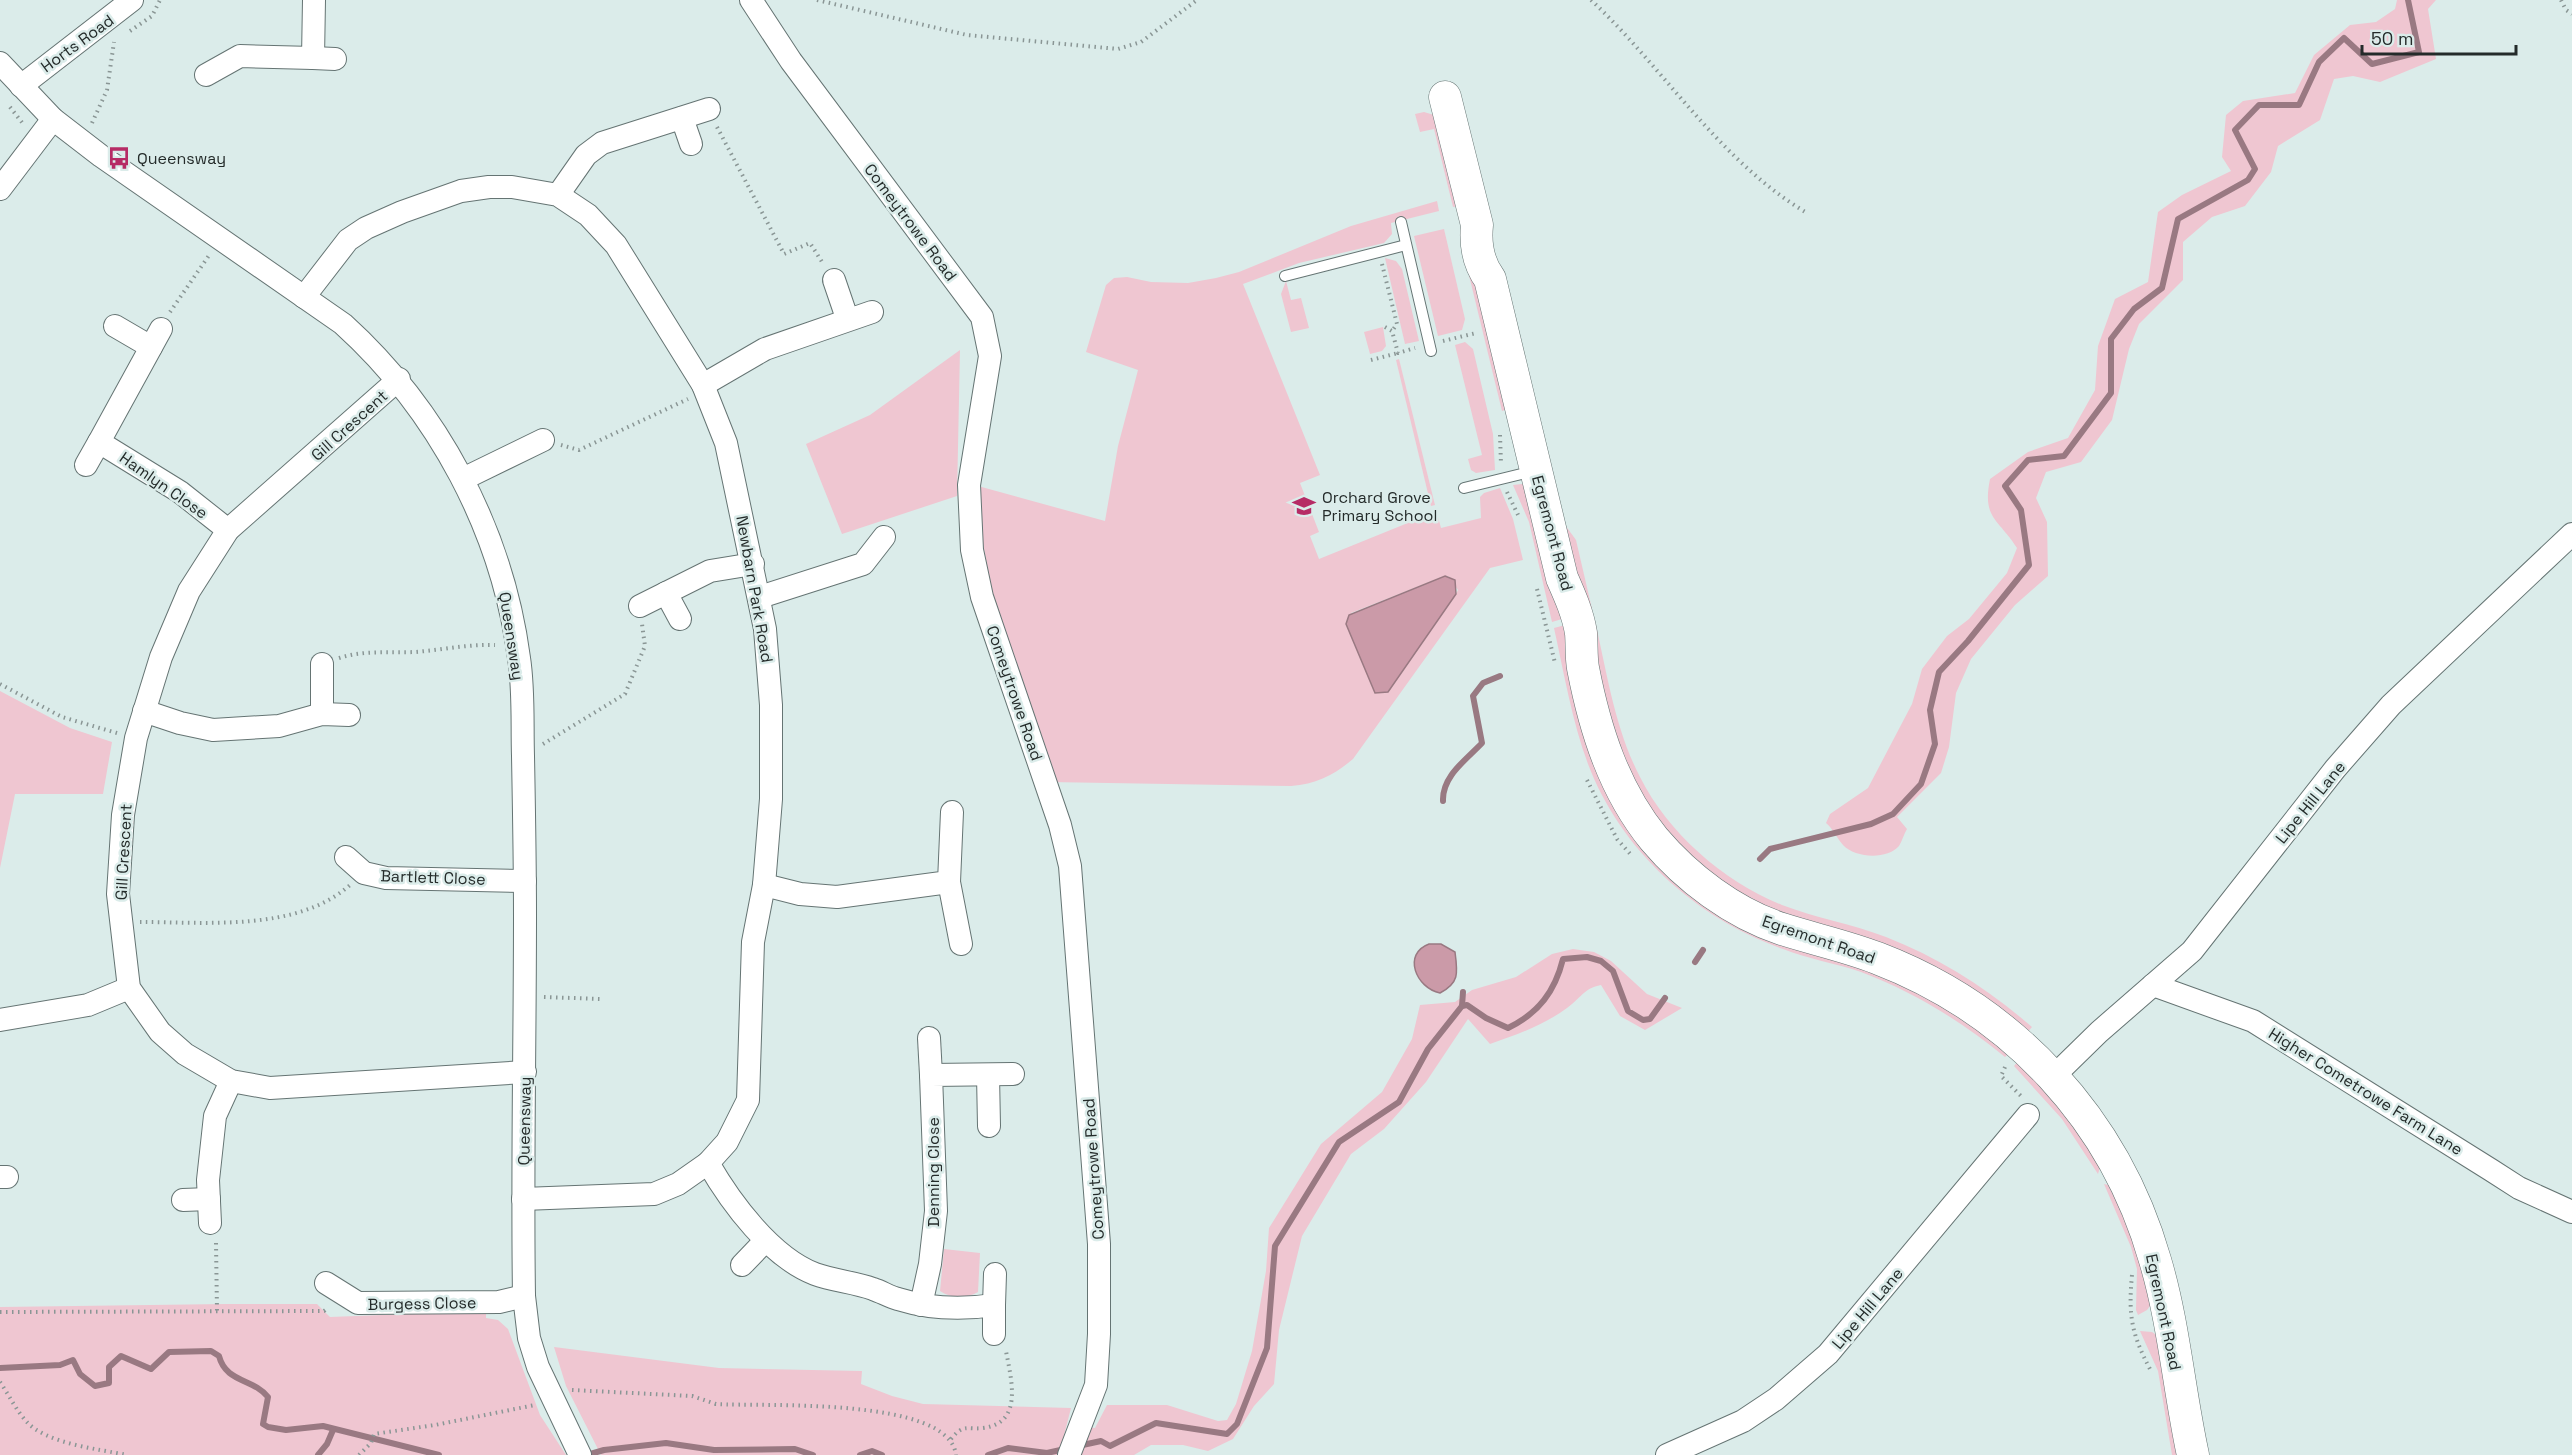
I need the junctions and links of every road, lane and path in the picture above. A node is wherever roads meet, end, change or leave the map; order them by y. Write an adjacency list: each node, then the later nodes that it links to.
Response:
1 (132, 0): 14 (street, Horts Road)
2 (160, 0): 10 (path)
3 (314, 0): 13 (street)
4 (751, 0): 123 (street, Comeytrowe Road)
5 (817, 0): 6 (path)
6 (1197, 0)
7 (1591, 0): 24 (path)
8 (2560, 0): 9 (path)
9 (2572, 14)
10 (128, 32)
11 (120, 38): 20 (path)
12 (0, 63): 14 (street, Queensway)
13 (206, 75)
14 (13, 94): 17 (street, Queensway); 19 (path)
15 (1445, 97): 48 (street, Egremont Road)
16 (710, 109): 18 (street); 30 (path)
17 (53, 118): 19 (street); 20 (street, Queensway)
18 (682, 118): 21 (street); 23 (street)
19 (37, 141): 22 (street)
20 (83, 142): 26 (street, Queensway)
21 (691, 144)
22 (0, 189)
23 (558, 195): 31 (street, Newbarn Park Road); 43 (street, Newbarn Park Road)
24 (1807, 213)
25 (1401, 222): 27 (lane)
26 (221, 239): 31 (street, Queensway); 37 (path)
27 (1406, 245): 28 (lane); 39 (lane)
28 (1379, 252): 29 (lane); 36 (path)
29 (1285, 276)
30 (834, 280): 33 (street)
31 (304, 297): 42 (street, Queensway)
32 (872, 312): 33 (street)
33 (848, 318): 43 (street)
34 (1473, 322): 38 (path)
35 (115, 326): 37 (street)
36 (1392, 331)
37 (156, 338): 46 (street)
38 (1478, 343)
39 (1431, 351)
40 (1398, 353): 41 (path)
41 (1371, 360)
42 (399, 380): 50 (street, Queensway); 53 (street, Gill Crescent)
43 (704, 388): 45 (path); 56 (street, Newbarn Park Road)
44 (1499, 432): 49 (path)
45 (543, 440): 50 (street)
46 (99, 442): 47 (street); 53 (street, Hamlyn Close)
47 (86, 465)
48 (1536, 471): 49 (lane); 94 (street, Egremont Road)
49 (1504, 478): 51 (lane); 52 (path)
50 (463, 479): 62 (street, Queensway)
51 (1464, 488)
52 (1521, 521)
53 (228, 530): 66 (street, Gill Crescent)
54 (2572, 534): 81 (street, Lipe Hill Lane)
55 (884, 537): 59 (street)
56 (753, 564): 58 (street); 59 (street, Newbarn Park Road)
57 (1536, 585): 64 (path)
58 (666, 593): 60 (street); 61 (street)
59 (760, 597): 78 (street, Newbarn Park Road)
60 (640, 606): 70 (path)
61 (680, 618)
62 (517, 645): 63 (path); 70 (street, Queensway)
63 (322, 664): 67 (street)
64 (1556, 669)
65 (0, 684): 69 (path)
66 (144, 711): 67 (street); 69 (street, Gill Crescent)
67 (322, 714): 68 (street)
68 (349, 715)
69 (136, 738): 79 (street, Gill Crescent)
70 (523, 747): 76 (street, Queensway)
71 (1586, 779): 74 (path)
72 (952, 812): 77 (street)
73 (346, 857): 75 (street, Bartlett Close)
74 (1639, 863)
75 (364, 873): 76 (street, Bartlett Close); 79 (path)
76 (525, 881): 83 (street, Queensway)
77 (949, 882): 78 (street); 80 (street)
78 (764, 885): 98 (street, Newbarn Park Road)
79 (121, 922): 82 (street, Gill Crescent)
80 (961, 944)
81 (2153, 986): 94 (street, Lipe Hill Lane); 102 (street, Higher Cometrowe Farm Lane)
82 (129, 988): 85 (street); 95 (street, Gill Crescent)
83 (525, 996): 84 (path); 89 (street, Queensway)
84 (601, 999)
85 (0, 1020)
86 (929, 1038): 93 (street, Denning Close)
87 (2000, 1062): 88 (path)
88 (2006, 1066): 92 (path); 96 (path)
89 (525, 1072): 95 (street, Gill Crescent); 100 (street, Queensway)
90 (988, 1074): 91 (street); 93 (street); 97 (street)
91 (1012, 1074)
92 (2013, 1074)
93 (931, 1075): 110 (street, Denning Close)
94 (2054, 1076): 125 (street, Egremont Road)
95 (231, 1081): 99 (street)
96 (2028, 1115): 124 (street, Lipe Hill Lane)
97 (989, 1126)
98 (708, 1163): 100 (street, Newbarn Park Road); 104 (street)
99 (209, 1199): 101 (street); 103 (street)
100 (523, 1199): 109 (street, Queensway)
101 (183, 1200)
102 (2572, 1212)
103 (210, 1223): 112 (path)
104 (765, 1241): 105 (street); 110 (street)
105 (742, 1265)
106 (2132, 1272): 115 (path)
107 (995, 1274): 111 (street)
108 (336, 1289): 109 (street, Burgess Close); 112 (path)
109 (524, 1296): 117 (street, Queensway)
110 (921, 1305): 111 (street)
111 (994, 1305): 114 (street)
112 (217, 1311): 113 (path)
113 (0, 1312)
114 (994, 1334): 118 (path)
115 (2152, 1381)
116 (0, 1382): 119 (path)
117 (551, 1397): 118 (path); 120 (path); 121 (street, Queensway)
118 (951, 1439): 122 (path)
119 (127, 1455)
120 (359, 1455)
121 (580, 1455)
122 (956, 1455)
123 (1069, 1455)
124 (1667, 1455)
125 (2193, 1455)

